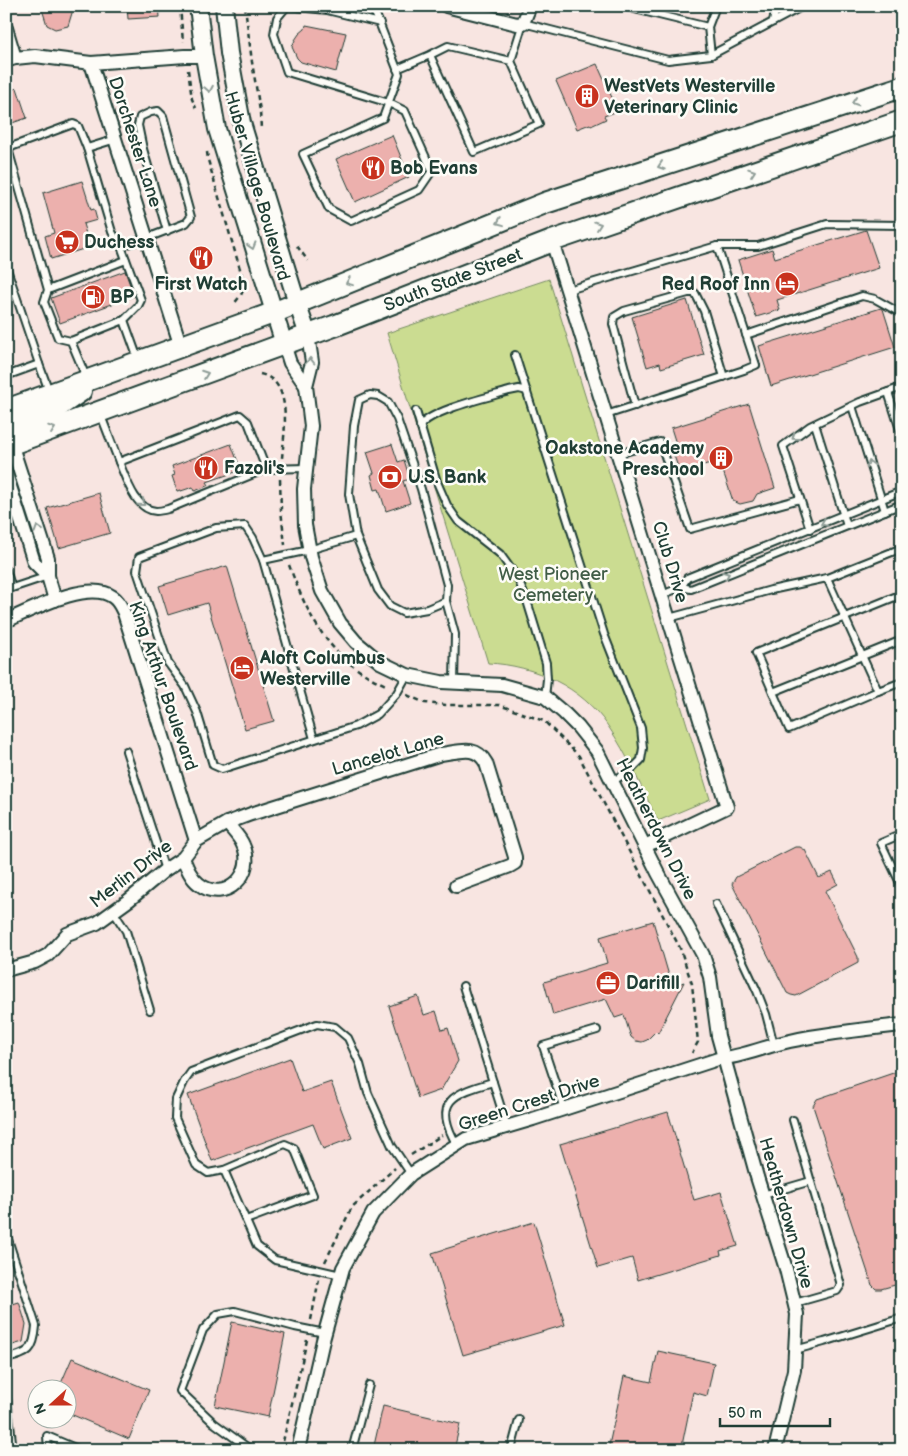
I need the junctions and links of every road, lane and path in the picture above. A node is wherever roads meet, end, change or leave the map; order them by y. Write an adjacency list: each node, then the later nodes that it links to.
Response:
1 (198, 6): 18 (street, Huber Village Boulevard)
2 (224, 6): 41 (street, Huber Village Boulevard)
3 (245, 6): 26 (path)
4 (371, 6): 13 (lane)
5 (446, 6): 12 (street)
6 (530, 6): 12 (street)
7 (622, 6): 14 (lane)
8 (716, 6): 14 (lane)
9 (776, 6): 11 (lane)
10 (803, 6): 11 (lane)
11 (773, 22): 17 (lane)
12 (523, 23): 17 (lane); 20 (lane)
13 (380, 24): 22 (lane); 24 (lane)
14 (708, 27): 17 (lane)
15 (6, 28): 19 (street)
16 (430, 55): 20 (lane); 20 (lane); 22 (lane)
17 (711, 55)
18 (204, 56): 21 (street); 42 (street, Huber Village Boulevard, one-way to 42)
19 (11, 59): 21 (street)
20 (511, 60)
21 (92, 63): 27 (street, Dorchester Lane)
22 (397, 69): 24 (lane)
23 (902, 87): 41 (main road, South State Street, one-way to 41)
24 (389, 103): 24 (lane)
25 (902, 121): 32 (main road, South State Street, one-way to 25)
26 (263, 136)
27 (116, 139): 28 (lane); 31 (street, Dorchester Lane)
28 (86, 148): 33 (lane); 39 (lane)
29 (902, 225): 35 (lane)
30 (167, 231): 30 (lane); 31 (lane)
31 (147, 238): 33 (lane); 49 (street, Dorchester Lane)
32 (552, 241): 40 (street, Club Drive); 45 (main road, South State Street)
33 (121, 246): 36 (lane)
34 (296, 246): 37 (path)
35 (717, 246): 40 (lane); 46 (lane)
36 (126, 260): 39 (lane); 44 (lane)
37 (308, 261)
38 (6, 266): 52 (lane)
39 (48, 290): 47 (lane)
40 (568, 290): 67 (street, Club Drive)
41 (297, 303): 42 (main road, South State Street); 45 (street, Huber Village Boulevard)
42 (273, 313): 48 (street, Huber Village Boulevard); 49 (main road, South State Street)
43 (902, 314): 46 (lane)
44 (124, 320): 47 (lane); 51 (lane)
45 (308, 335): 48 (main road, South State Street); 57 (street, Heatherdown Drive, one-way to 45)
46 (746, 336): 55 (lane)
47 (71, 341): 56 (lane)
48 (284, 344): 57 (street, Heatherdown Drive); 65 (main road, South State Street, one-way to 48)
49 (181, 347): 51 (main road, South State Street)
50 (516, 355): 59 (lane)
51 (139, 362): 56 (main road, South State Street)
52 (39, 364): 54 (lane); 61 (lane)
53 (260, 374): 74 (path)
54 (6, 376)
55 (724, 377): 62 (lane); 62 (lane)
56 (95, 378): 61 (main road, South State Street); 70 (main road)
57 (306, 386): 75 (street, Heatherdown Drive)
58 (902, 387): 60 (lane)
59 (527, 390): 69 (lane); 114 (lane)
60 (888, 392): 63 (lane); 71 (lane)
61 (50, 395): 64 (main road, South State Street)
62 (635, 406): 67 (lane)
63 (852, 406): 68 (lane); 80 (lane, one-way to 63)
64 (6, 410)
65 (99, 412): 70 (main road, South State Street, one-way to 65); 73 (lane)
66 (416, 412): 69 (lane)
67 (606, 415): 72 (street, Club Drive)
68 (815, 424): 79 (lane, one-way to 79); 83 (lane)
69 (420, 426): 111 (lane)
70 (7, 435): 92 (street, one-way to 70)
71 (902, 436)
72 (618, 454): 79 (lane); 97 (street, Club Drive)
73 (119, 462): 76 (lane, one-way to 76); 76 (lane)
74 (281, 468): 75 (lane); 76 (lane); 89 (path)
75 (306, 468): 88 (street, Heatherdown Drive)
76 (266, 469)
77 (6, 474): 92 (street)
78 (902, 491): 80 (lane)
79 (800, 499): 85 (lane)
80 (881, 500): 82 (lane); 83 (lane)
81 (902, 504): 82 (lane)
82 (885, 511): 84 (lane)
83 (843, 515): 84 (lane); 85 (lane, one-way to 85)
84 (847, 526): 94 (lane, one-way to 84)
85 (810, 528): 94 (lane)
86 (356, 536): 88 (lane); 99 (lane); 99 (lane)
87 (902, 548): 93 (lane)
88 (309, 550): 89 (lane); 105 (street, Heatherdown Drive)
89 (287, 555): 90 (lane); 108 (path)
90 (263, 560): 112 (lane); 112 (lane)
91 (6, 570): 95 (lane)
92 (48, 576): 95 (lane); 98 (street)
93 (827, 578): 100 (lane); 101 (lane)
94 (681, 587): 97 (lane)
95 (9, 588)
96 (902, 594): 100 (lane)
97 (662, 595): 101 (street, Club Drive)
98 (55, 600): 102 (street, King Arthur Boulevard); 117 (street, King Arthur Boulevard)
99 (446, 601): 107 (lane)
100 (845, 617): 104 (lane); 110 (lane)
101 (669, 618): 118 (street, Club Drive)
102 (6, 621)
103 (902, 640): 104 (lane)
104 (862, 656): 109 (lane); 110 (lane)
105 (407, 675): 107 (street, Heatherdown Drive); 108 (lane)
106 (902, 682): 109 (lane)
107 (454, 683): 111 (street, Heatherdown Drive)
108 (398, 691): 112 (lane); 131 (path)
109 (878, 691): 110 (lane)
110 (773, 692)
111 (544, 697): 114 (street, Heatherdown Drive)
112 (314, 739)
113 (126, 751): 120 (lane)
114 (612, 782): 118 (street, Heatherdown Drive)
115 (227, 823): 117 (street, Lancelot Lane); 119 (street); 121 (street, Lancelot Lane)
116 (902, 834): 122 (lane)
117 (196, 840): 119 (street, Merlin Drive)
118 (645, 846): 132 (street, Heatherdown Drive)
119 (183, 858): 120 (street, Merlin Drive)
120 (164, 870): 124 (street, Merlin Drive)
121 (456, 886)
122 (902, 887)
123 (716, 904): 130 (lane)
124 (113, 911): 125 (street, Merlin Drive); 127 (lane)
125 (6, 970)
126 (463, 986): 133 (lane)
127 (150, 1010)
128 (902, 1025): 130 (street, Green Crest Drive)
129 (597, 1030): 134 (lane)
130 (774, 1045): 132 (street, Green Crest Drive)
131 (692, 1053)
132 (724, 1059): 134 (street, Green Crest Drive); 143 (street, Heatherdown Drive)
133 (493, 1082): 136 (lane); 137 (lane)
134 (564, 1109): 136 (street, Green Crest Drive)
135 (793, 1120): 142 (lane)
136 (506, 1127): 138 (street, Green Crest Drive)
137 (449, 1130): 138 (lane); 139 (path)
138 (457, 1145): 141 (street, Green Crest Drive)
139 (402, 1161): 140 (lane); 141 (lane); 146 (path)
140 (224, 1170): 144 (lane); 144 (lane)
141 (411, 1174): 147 (street, Green Crest Drive)
142 (811, 1181): 143 (lane); 148 (lane)
143 (763, 1195): 148 (street, Heatherdown Drive)
144 (246, 1220): 146 (lane)
145 (6, 1233): 153 (lane)
146 (321, 1270): 147 (lane); 150 (path)
147 (341, 1276): 151 (street, Green Crest Drive)
148 (795, 1303): 152 (street, Heatherdown Drive)
149 (902, 1318): 152 (lane)
150 (309, 1330): 151 (lane); 160 (lane); 161 (path)
151 (325, 1333): 162 (street, Green Crest Drive)
152 (795, 1350): 165 (street, Heatherdown Drive)
153 (6, 1358)
154 (369, 1384): 163 (lane)
155 (6, 1390): 157 (lane)
156 (519, 1420): 164 (lane)
157 (13, 1450)
158 (48, 1450): 159 (lane)
159 (80, 1450)
160 (251, 1450)
161 (281, 1450)
162 (298, 1450)
163 (352, 1450)
164 (511, 1450)
165 (775, 1450)

